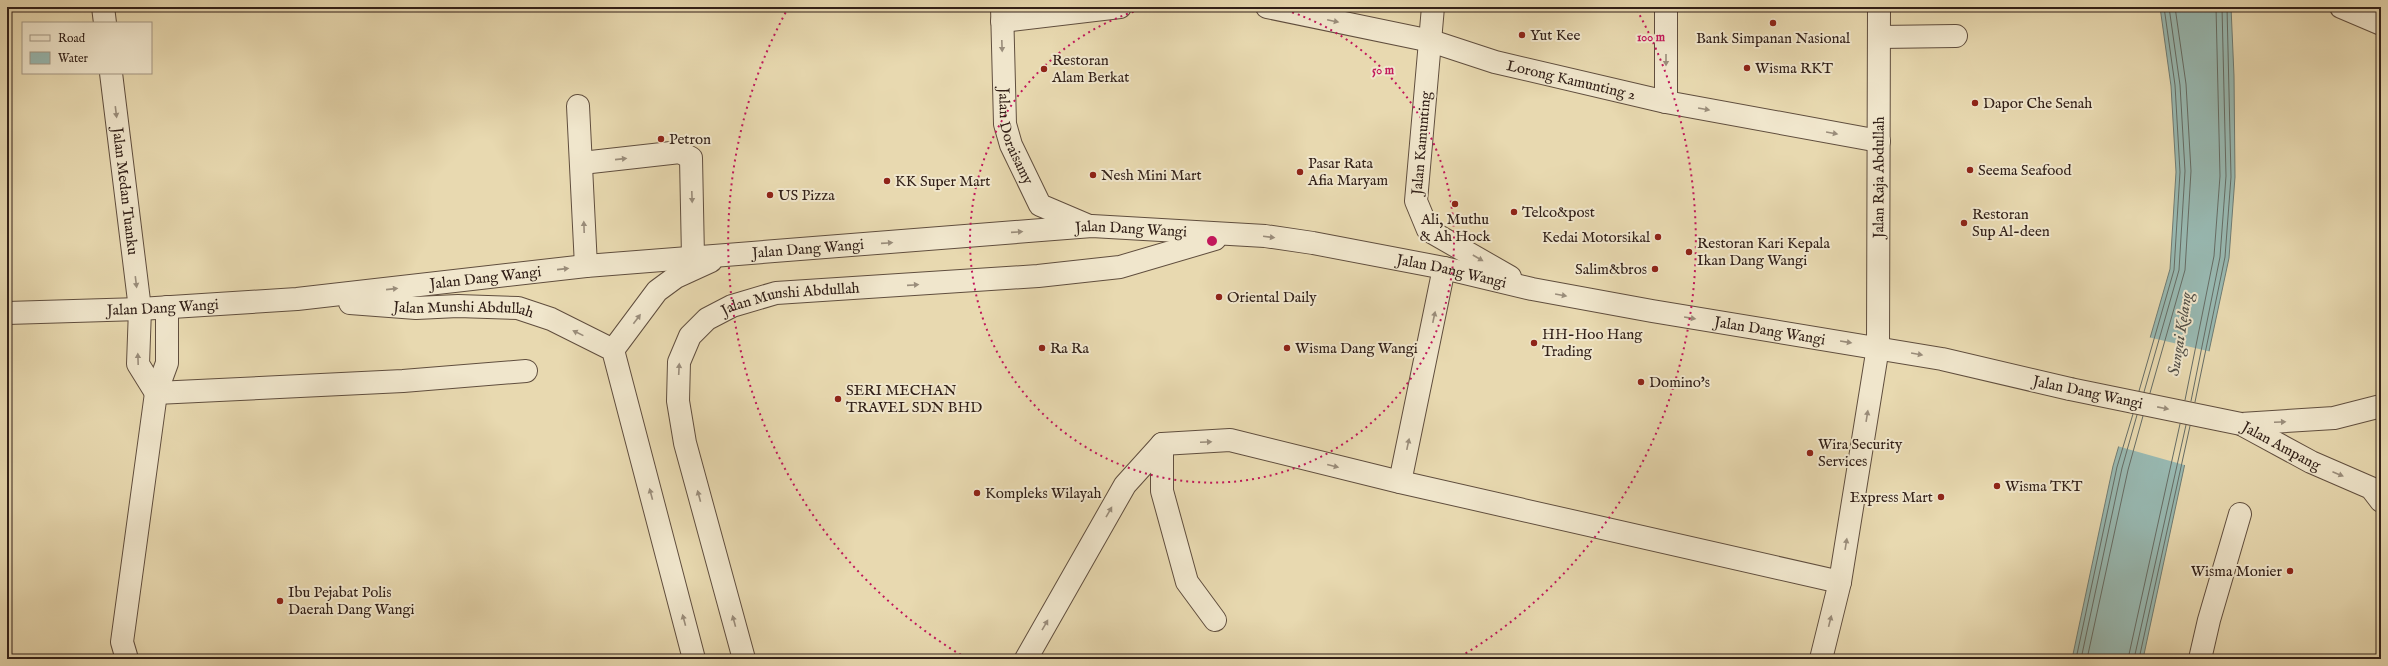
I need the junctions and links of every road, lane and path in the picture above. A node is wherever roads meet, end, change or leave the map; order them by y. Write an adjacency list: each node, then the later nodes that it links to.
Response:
1 (103, 7): 9 (street)
2 (1120, 7): 8 (street)
3 (1267, 7): 13 (street, Lorong Kamunting 2, one-way to 13)
4 (1433, 7): 13 (street, Jalan Kamunting)
5 (1666, 7): 15 (street, one-way to 15)
6 (1879, 7): 12 (street, Jalan Raja Abdullah)
7 (2341, 7): 10 (street)
8 (1002, 14): 19 (street, Jalan Doraisamy, one-way to 19)
9 (105, 22)
10 (2381, 24)
11 (1956, 36): 12 (street)
12 (1879, 37): 17 (street, Jalan Raja Abdullah)
13 (1431, 42): 15 (street, Lorong Kamunting 2); 25 (street, Jalan Kamunting, one-way to 25)
14 (111, 74): 28 (street, Jalan Medan Tuanku, one-way to 28)
15 (1666, 102): 17 (street, Lorong Kamunting 2, one-way to 17)
16 (578, 106): 18 (street)
17 (1878, 141): 30 (street, Jalan Raja Abdullah)
18 (582, 163): 22 (street, one-way to 22); 23 (street, one-way to 18)
19 (1092, 226): 20 (street, Jalan Dang Wangi); 21 (street, Jalan Dang Wangi, one-way to 19)
20 (1230, 235): 24 (street, Jalan Dang Wangi, one-way to 24); 44 (street, Jalan Munshi Abdullah, one-way to 20)
21 (724, 255): 22 (street, Jalan Dang Wangi); 31 (street, one-way to 21)
22 (693, 257): 23 (street, Jalan Dang Wangi)
23 (586, 266): 26 (street, Jalan Dang Wangi, one-way to 23)
24 (1444, 268): 25 (street, Jalan Dang Wangi); 37 (street, one-way to 24)
25 (1532, 289): 30 (street, Jalan Dang Wangi, one-way to 30)
26 (297, 299): 27 (street, Jalan Dang Wangi); 31 (street, Jalan Munshi Abdullah, one-way to 26)
27 (166, 307): 28 (street, Jalan Dang Wangi); 33 (street)
28 (140, 309): 29 (street, Jalan Dang Wangi); 33 (street, Jalan Medan Tuanku, one-way to 28)
29 (7, 314)
30 (1878, 347): 35 (street, Jalan Dang Wangi, one-way to 35, bridge); 40 (street, Jalan Raja Abdullah, one-way to 30)
31 (613, 350): 42 (street, one-way to 31)
32 (526, 371): 33 (street)
33 (156, 393): 43 (street)
34 (2381, 406): 35 (street, Jalan Ampang, one-way to 34)
35 (2241, 424): 38 (street, Jalan Ampang, one-way to 38)
36 (1162, 444): 37 (street, one-way to 37); 41 (street); 45 (street, one-way to 36)
37 (1400, 482): 40 (street)
38 (2381, 501)
39 (2240, 514): 47 (street)
40 (1840, 582): 46 (street, Jalan Raja Abdullah, one-way to 40)
41 (1215, 620)
42 (690, 658)
43 (127, 659)
44 (744, 659)
45 (1026, 659)
46 (1821, 659)
47 (2200, 659)

